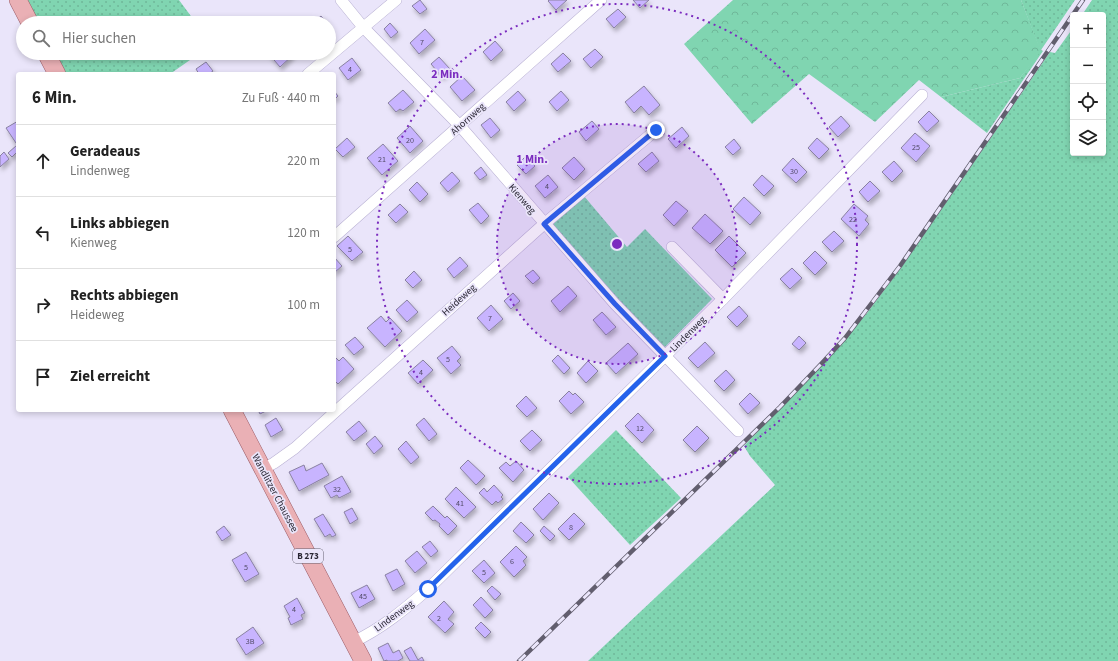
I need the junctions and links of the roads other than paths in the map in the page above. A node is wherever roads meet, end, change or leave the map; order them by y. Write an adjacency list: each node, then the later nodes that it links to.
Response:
1 (18, 0): 5 (main road)
2 (341, 0): 6 (street, Kienweg)
3 (396, 0): 6 (street)
4 (601, 0): 13 (street, Ahornweg)
5 (26, 16)
6 (364, 26): 7 (street); 13 (street, Kienweg)
7 (336, 50)
8 (50, 60): 10 (main road)
9 (324, 60): 11 (street)
10 (56, 72)
11 (310, 72)
12 (922, 95): 18 (street, Lindenweg)
13 (460, 126): 15 (street, Kienweg); 16 (street, Ahornweg)
14 (656, 130): 15 (street, Heideweg)
15 (544, 224): 19 (street, Kienweg); 20 (street, Heideweg)
16 (336, 234)
17 (672, 247): 18 (street)
18 (723, 299): 19 (street, Lindenweg)
19 (665, 356): 23 (street, Kienweg); 25 (street, Lindenweg)
20 (336, 411)
21 (233, 412): 24 (main road, Wandlitzer Chaussee / B 273)
22 (335, 412): 24 (street, Heideweg)
23 (738, 431)
24 (263, 469): 25 (main road, Wandlitzer Chaussee / B 273)
25 (353, 642): 26 (main road, Wandlitzer Chaussee / B 273)
26 (363, 661)

